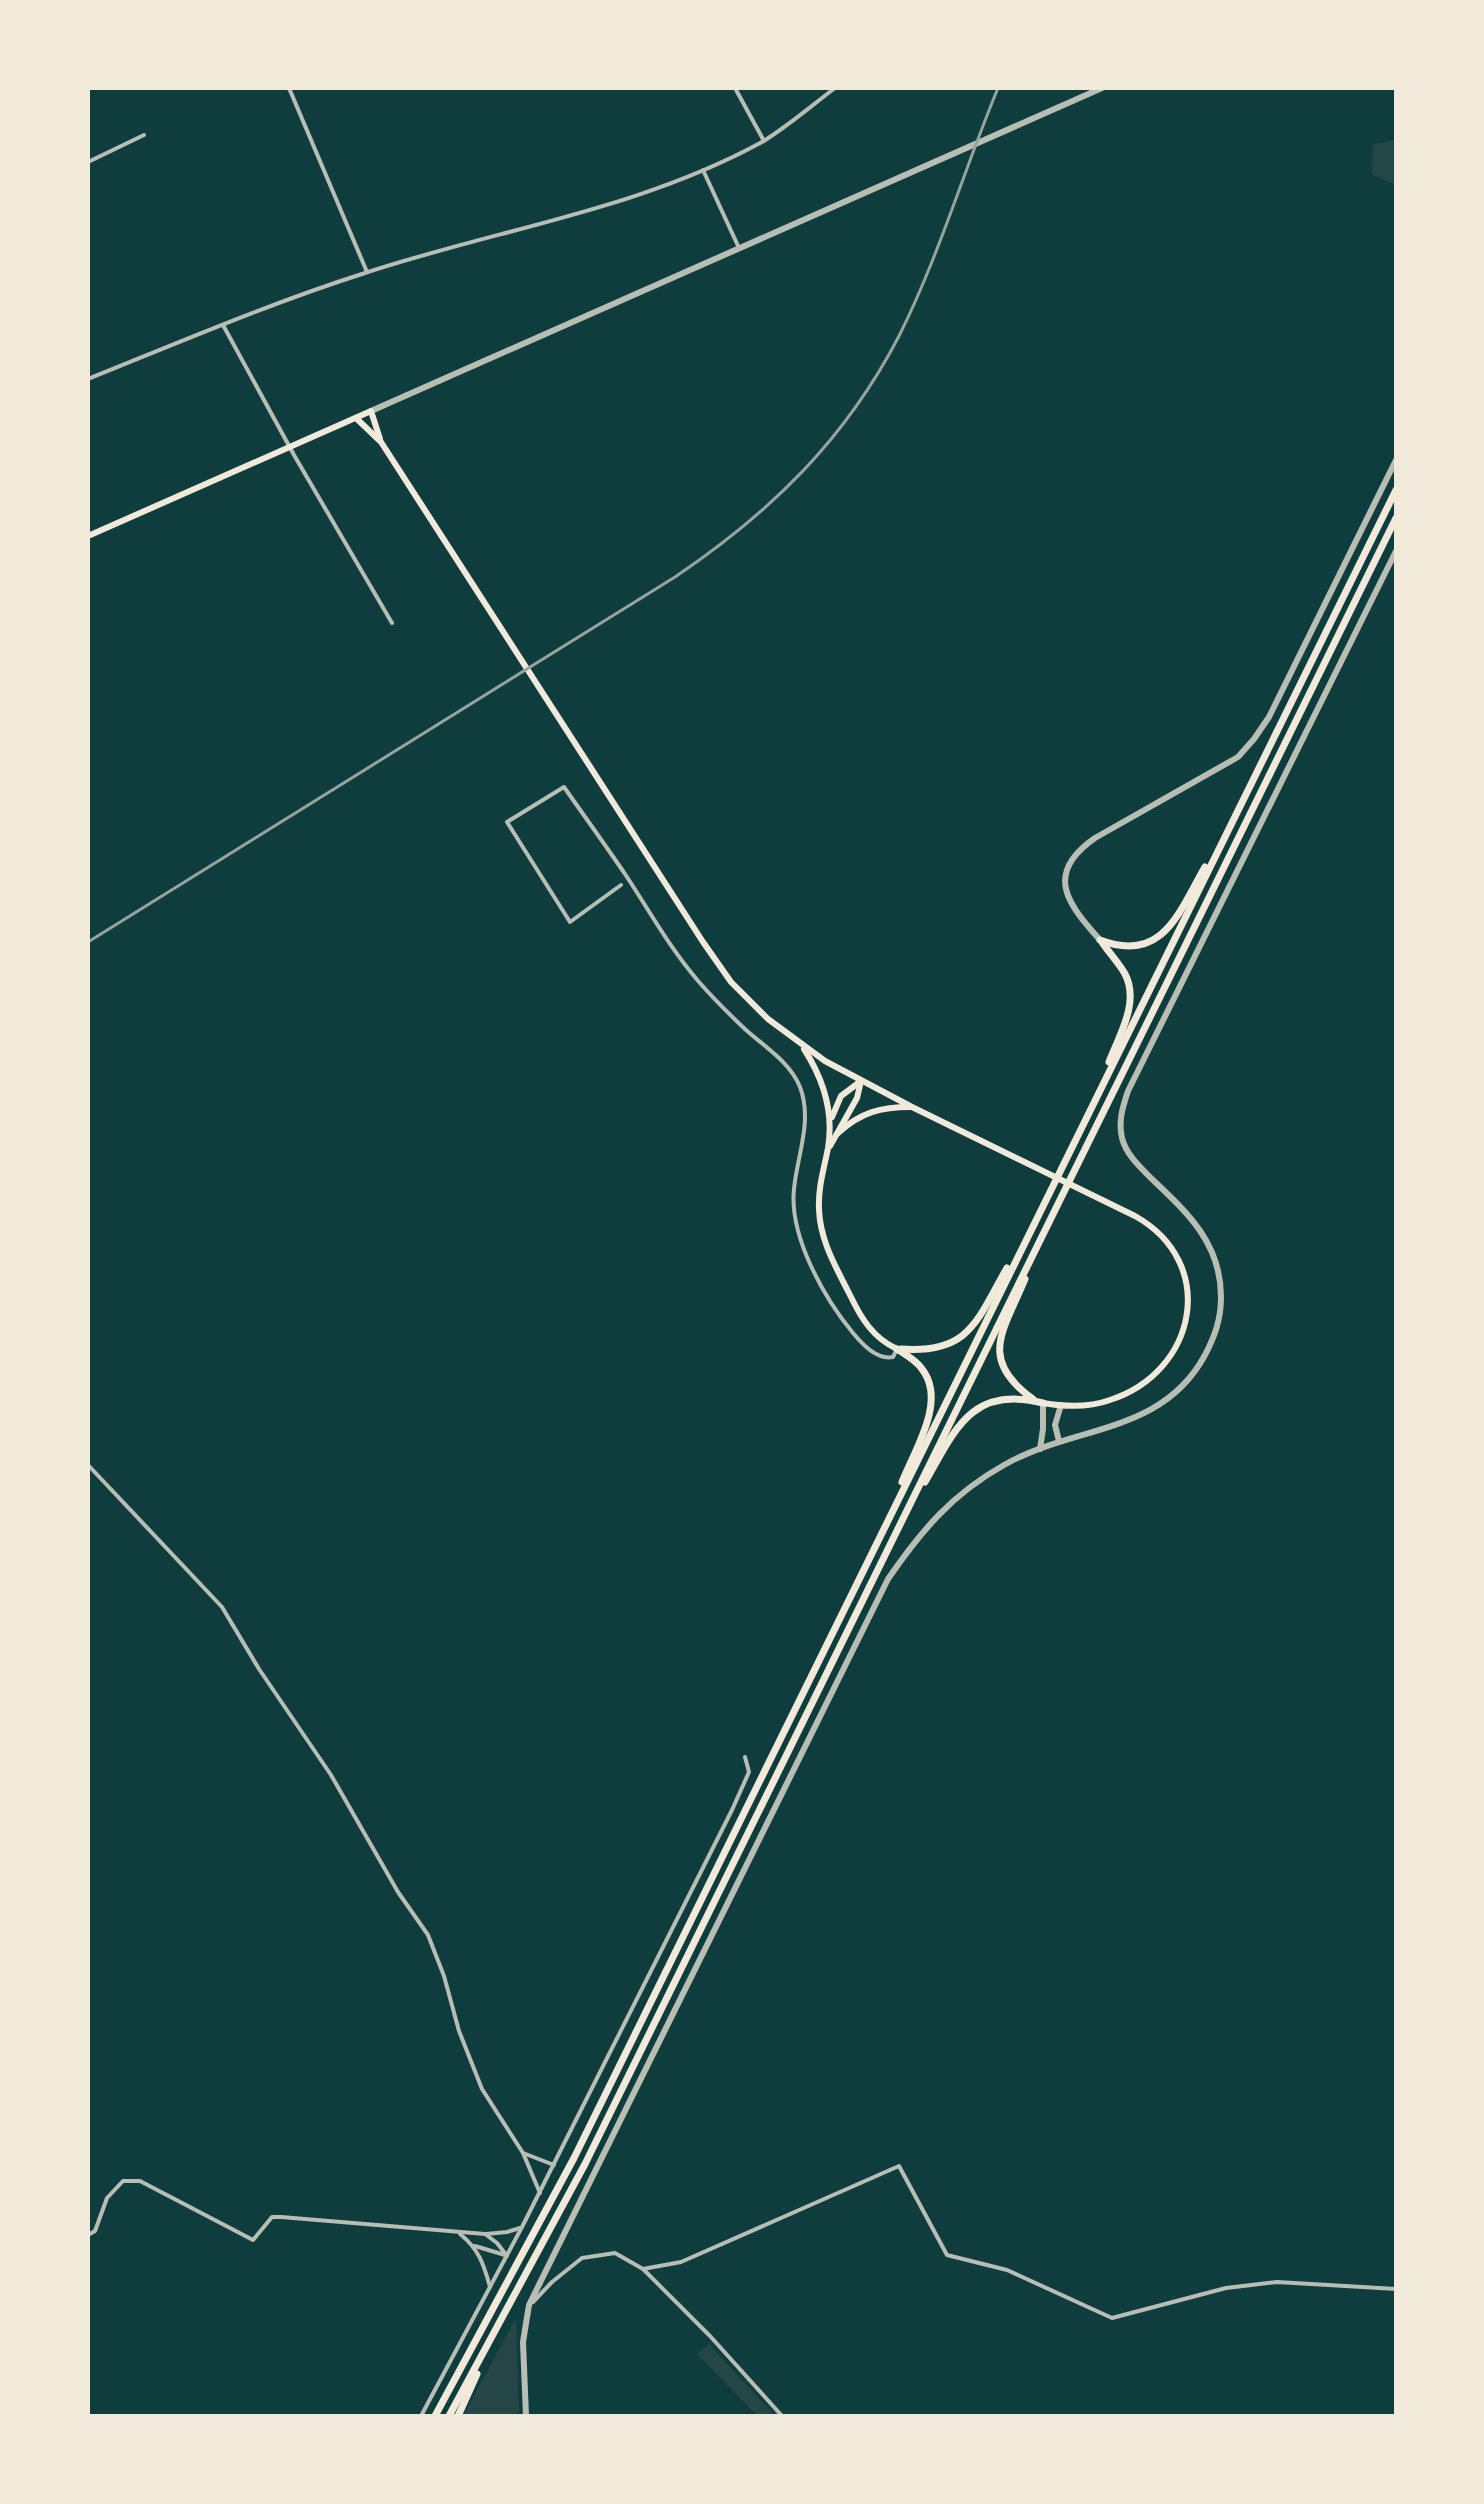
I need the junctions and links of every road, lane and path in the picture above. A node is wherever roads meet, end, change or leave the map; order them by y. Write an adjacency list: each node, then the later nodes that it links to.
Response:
1 (289, 88): 10 (street)
2 (735, 88): 6 (street)
3 (835, 88): 6 (street)
4 (1102, 88): 9 (street)
5 (144, 135): 7 (street)
6 (764, 141): 8 (street)
7 (88, 162)
8 (703, 170): 9 (street); 10 (street)
9 (739, 248): 13 (street)
10 (367, 272): 11 (street)
11 (223, 325): 12 (street); 16 (street)
12 (88, 379)
13 (371, 411): 14 (main road); 15 (main road)
14 (356, 418): 15 (main road); 16 (main road)
15 (381, 442): 26 (main road)
16 (291, 447): 20 (main road); 22 (street)
17 (1396, 460): 25 (street)
18 (1396, 490): 23 (highway)
19 (1396, 518): 34 (highway)
20 (88, 536)
21 (1396, 551): 38 (street)
22 (392, 623)
23 (1239, 807): 25 (highway); 28 (highway)
24 (621, 885): 35 (street)
25 (1100, 940): 28 (highway)
26 (800, 1044): 27 (main road); 30 (main road)
27 (861, 1081): 29 (main road); 30 (main road); 31 (main road)
28 (1094, 1102): 33 (highway)
29 (912, 1107): 31 (main road); 37 (main road)
30 (830, 1123): 32 (main road)
31 (838, 1133): 32 (main road)
32 (828, 1149): 35 (main road)
33 (1042, 1207): 35 (highway); 41 (highway)
34 (1054, 1212): 36 (highway); 42 (highway)
35 (897, 1349): 41 (highway)
36 (1039, 1402): 37 (main road); 39 (street); 42 (highway)
37 (1061, 1405): 38 (street)
38 (1059, 1441): 39 (street)
39 (1040, 1449): 56 (street)
40 (88, 1465): 44 (street)
41 (874, 1548): 59 (highway)
42 (885, 1554): 57 (highway)
43 (745, 1757): 45 (street)
44 (523, 2153): 45 (street); 46 (street)
45 (554, 2165): 46 (street)
46 (540, 2193): 47 (street)
47 (522, 2227): 49 (street); 52 (street)
48 (458, 2233): 49 (street); 50 (street); 51 (street)
49 (485, 2234): 52 (street)
50 (88, 2235)
51 (474, 2246): 52 (street); 54 (street)
52 (507, 2256): 54 (street)
53 (643, 2269): 55 (street); 56 (street); 63 (street)
54 (491, 2287): 58 (street)
55 (1396, 2289)
56 (529, 2305): 62 (street)
57 (506, 2311): 60 (highway); 61 (highway)
58 (421, 2416)
59 (435, 2416)
60 (449, 2416)
61 (458, 2416)
62 (526, 2416)
63 (782, 2416)

